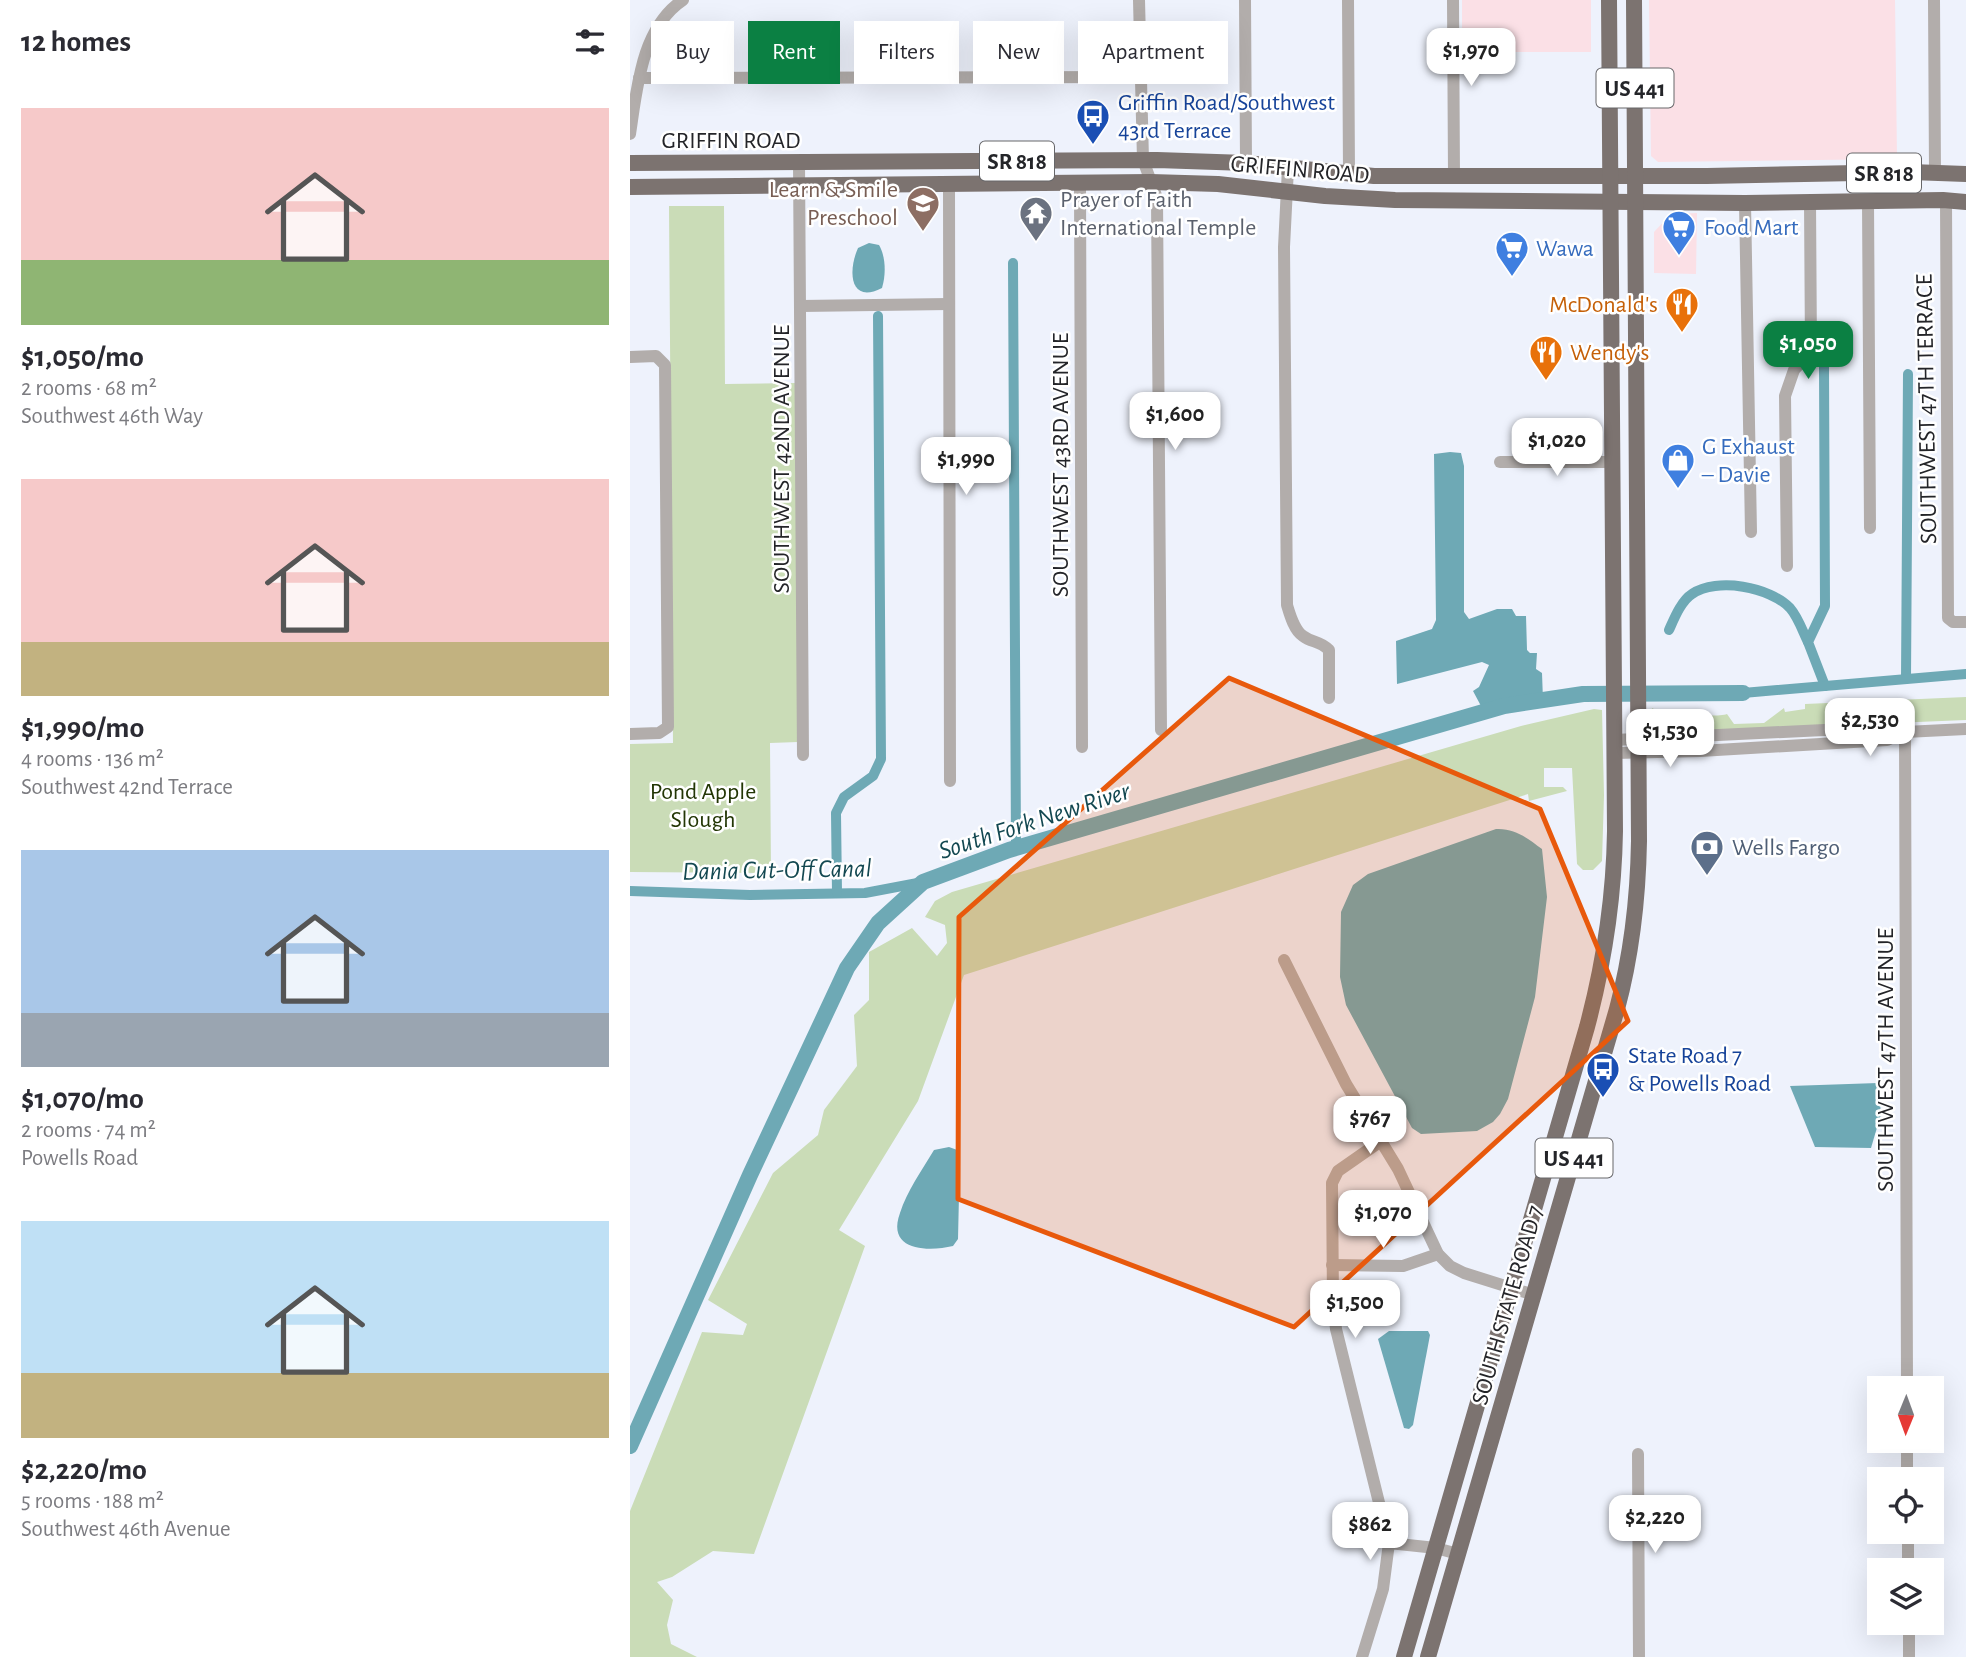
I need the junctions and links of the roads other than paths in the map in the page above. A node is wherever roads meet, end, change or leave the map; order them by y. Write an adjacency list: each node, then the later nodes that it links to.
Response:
1 (1139, 0): 9 (street)
2 (1245, 0): 17 (street)
3 (1348, 0): 20 (street)
4 (1453, 0): 22 (street)
5 (1609, 0): 23 (main road, SOUTH STATE ROAD 7 / US 441)
6 (1634, 0): 24 (main road, SOUTH STATE ROAD 7 / US 441)
7 (1934, 0): 19 (street)
8 (679, 2): 11 (street)
9 (1139, 21)
10 (1078, 77): 11 (street)
11 (639, 78): 13 (street)
12 (1140, 84): 14 (street)
13 (630, 134)
14 (1143, 160): 15 (main road, GRIFFIN ROAD / SR 818); 17 (main road, GRIFFIN ROAD / SR 818); 25 (street)
15 (799, 162): 16 (main road, GRIFFIN ROAD / SR 818); 28 (street, SOUTHWEST 42ND AVENUE)
16 (630, 163)
17 (1246, 163): 18 (main road, GRIFFIN ROAD / SR 818)
18 (1288, 168): 20 (main road, GRIFFIN ROAD / SR 818); 30 (street)
19 (1936, 173): 21 (main road, GRIFFIN ROAD / SR 818); 24 (main road, GRIFFIN ROAD / SR 818)
20 (1349, 174): 22 (main road, GRIFFIN ROAD / SR 818)
21 (1966, 174)
22 (1454, 176): 23 (main road, GRIFFIN ROAD / SR 818)
23 (1611, 176): 24 (main road, GRIFFIN ROAD / SR 818); 32 (main road, SOUTH STATE ROAD 7 / US 441)
24 (1636, 176): 33 (main road, SOUTH STATE ROAD 7 / US 441)
25 (1150, 182): 26 (main road, GRIFFIN ROAD / SR 818); 30 (main road, GRIFFIN ROAD / SR 818); 50 (street)
26 (1080, 184): 27 (main road, GRIFFIN ROAD / SR 818); 55 (street, SOUTHWEST 43RD AVENUE)
27 (949, 185): 28 (main road, GRIFFIN ROAD / SR 818); 38 (street)
28 (799, 186): 29 (main road, GRIFFIN ROAD / SR 818); 39 (street, SOUTHWEST 42ND AVENUE)
29 (630, 187)
30 (1287, 192): 32 (main road, GRIFFIN ROAD / SR 818); 48 (street)
31 (1946, 200): 35 (main road, GRIFFIN ROAD / SR 818); 36 (main road, GRIFFIN ROAD / SR 818); 47 (street, SOUTHWEST 47TH TERRACE)
32 (1611, 201): 33 (main road, GRIFFIN ROAD / SR 818); 42 (main road, SOUTH STATE ROAD 7 / US 441)
33 (1636, 201): 37 (main road, GRIFFIN ROAD / SR 818); 43 (main road, SOUTH STATE ROAD 7 / US 441)
34 (1810, 201): 35 (main road, GRIFFIN ROAD / SR 818); 37 (main road, GRIFFIN ROAD / SR 818); 46 (street)
35 (1868, 201): 44 (street)
36 (1966, 202)
37 (1745, 203): 45 (street)
38 (949, 304): 39 (street); 59 (street)
39 (801, 306): 58 (street, SOUTHWEST 42ND AVENUE)
40 (630, 357): 53 (street)
41 (1500, 461): 42 (street)
42 (1613, 462): 43 (main road); 56 (main road, SOUTH STATE ROAD 7 / US 441)
43 (1638, 502): 54 (main road, SOUTH STATE ROAD 7 / US 441)
44 (1870, 528)
45 (1751, 532)
46 (1787, 566)
47 (1966, 622)
48 (1329, 698)
49 (1966, 729): 52 (street)
50 (1161, 730)
51 (1784, 731): 52 (street); 54 (street); 57 (street)
52 (1905, 732): 57 (street); 68 (street, SOUTHWEST 47TH AVENUE)
53 (630, 734)
54 (1638, 746): 56 (street); 57 (street); 62 (main road, SOUTH STATE ROAD 7 / US 441)
55 (1082, 747)
56 (1615, 747): 61 (main road, SOUTH STATE ROAD 7 / US 441)
57 (1764, 747)
58 (803, 755)
59 (950, 781)
60 (1284, 960): 63 (street)
61 (1594, 1000): 62 (main road); 66 (main road, SOUTH STATE ROAD 7 / US 441)
62 (1607, 1045): 67 (main road, SOUTH STATE ROAD 7 / US 441)
63 (1381, 1141): 64 (street); 65 (street)
64 (1437, 1254): 65 (street); 66 (street)
65 (1332, 1265): 70 (street)
66 (1512, 1287): 67 (street); 71 (main road, SOUTH STATE ROAD 7 / US 441)
67 (1534, 1295): 72 (main road, SOUTH STATE ROAD 7 / US 441)
68 (1907, 1376)
69 (1638, 1454): 77 (street)
70 (1390, 1543): 71 (street); 74 (street)
71 (1436, 1548): 72 (street); 75 (main road, SOUTH STATE ROAD 7 / US 441)
72 (1458, 1554): 76 (main road, SOUTH STATE ROAD 7 / US 441)
73 (1909, 1635): 78 (street)
74 (1362, 1657)
75 (1404, 1657)
76 (1428, 1657)
77 (1639, 1657)
78 (1909, 1657)

